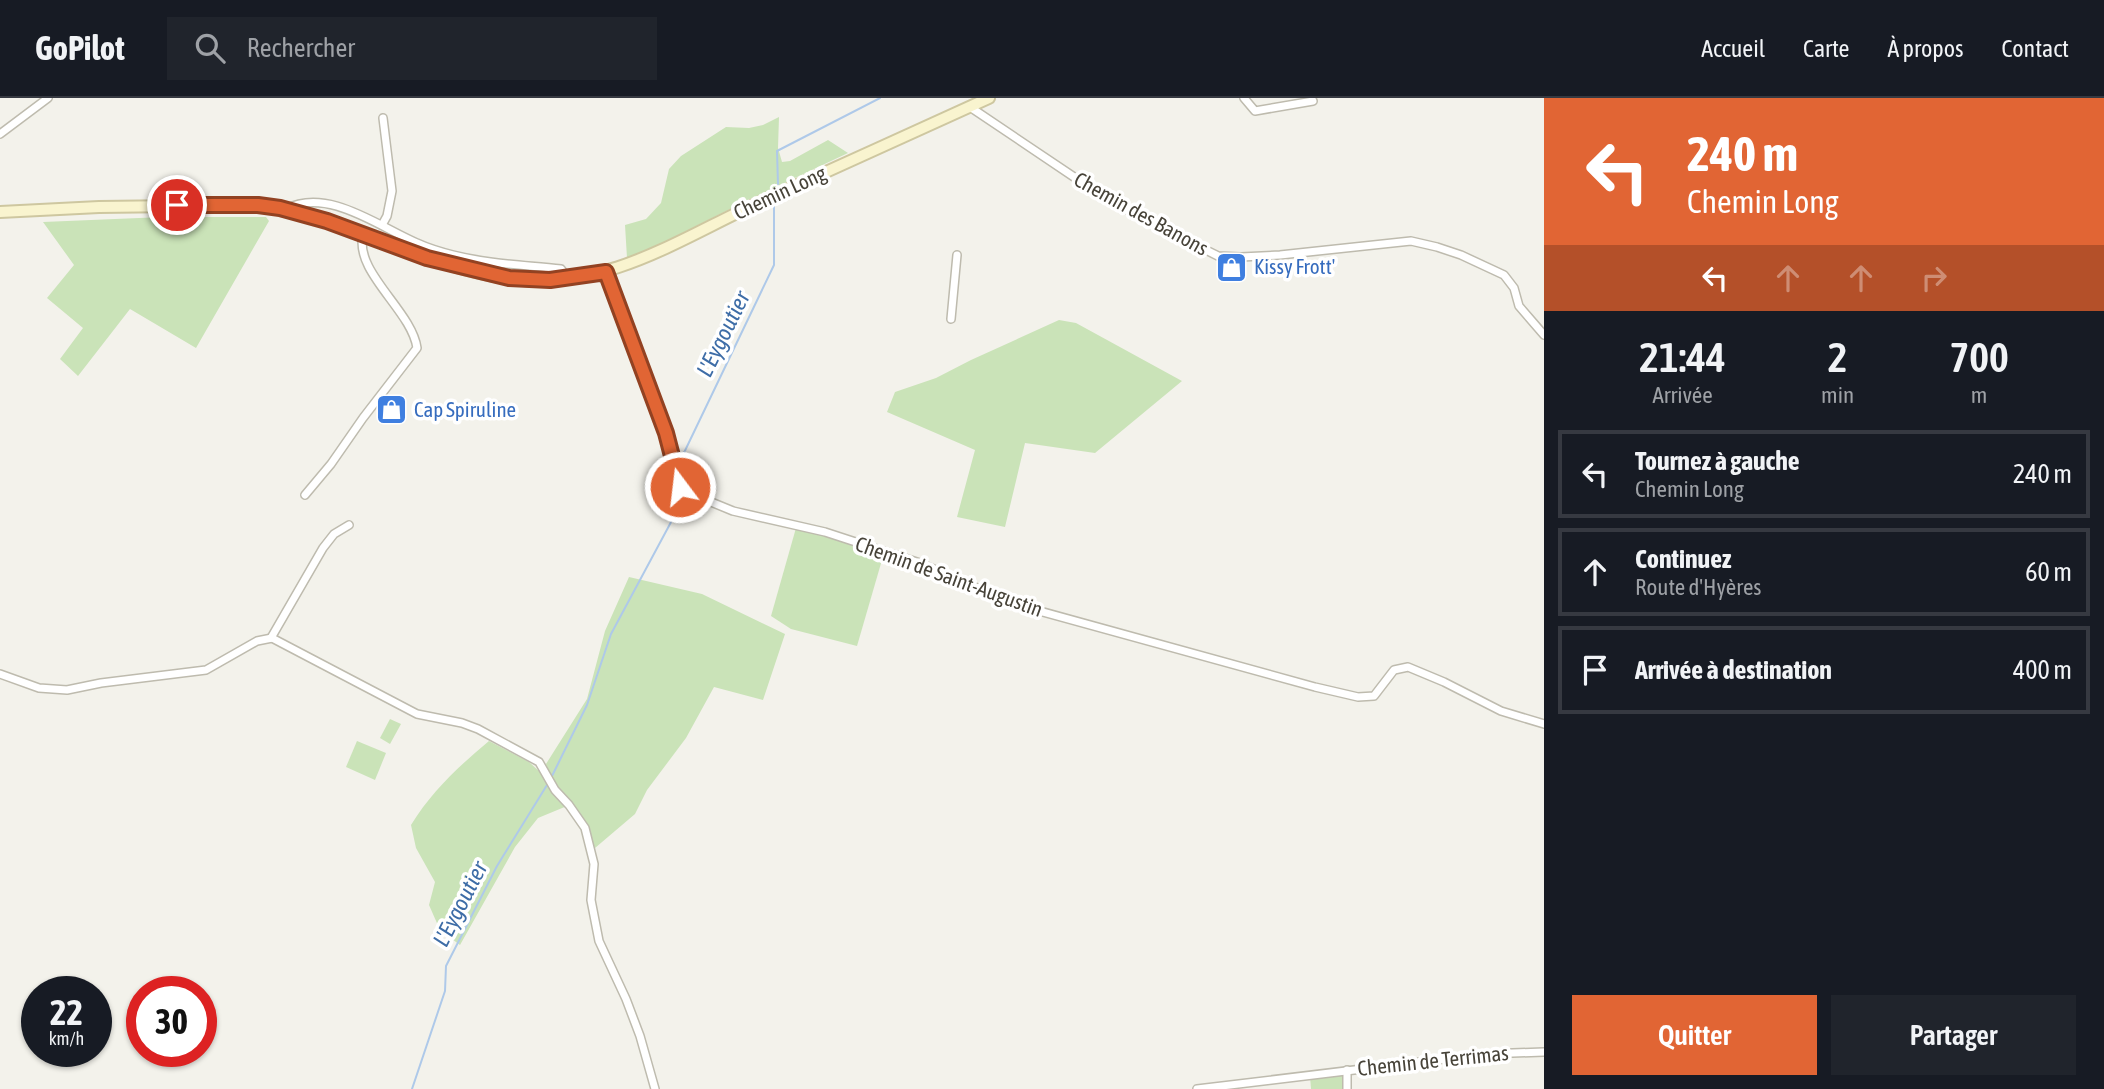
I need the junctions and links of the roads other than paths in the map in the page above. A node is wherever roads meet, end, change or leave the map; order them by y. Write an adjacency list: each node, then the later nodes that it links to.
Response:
1 (48, 98): 7 (street)
2 (989, 98): 5 (main road, Chemin Long)
3 (1244, 98): 4 (street)
4 (1313, 101)
5 (970, 107): 13 (main road, Chemin Long); 16 (street, Chemin des Banons)
6 (383, 118): 10 (street)
7 (0, 134)
8 (285, 209): 9 (main road, Chemin Long); 10 (street); 11 (main road, Chemin Long)
9 (0, 212)
10 (382, 225): 14 (street)
11 (363, 234): 14 (main road, Chemin Long); 17 (street)
12 (957, 254): 15 (street)
13 (606, 272): 14 (main road, Chemin Long); 21 (street, Chemin de Saint-Augustin)
14 (565, 274)
15 (951, 318)
16 (1544, 335)
17 (305, 495)
18 (349, 525): 19 (street)
19 (271, 638): 20 (street); 24 (street)
20 (0, 674)
21 (1544, 723)
22 (1544, 1052): 23 (street, Chemin de Terrimas)
23 (1347, 1070): 25 (street, Chemin de Terrimas); 26 (street)
24 (655, 1089)
25 (1197, 1089)
26 (1347, 1089)

